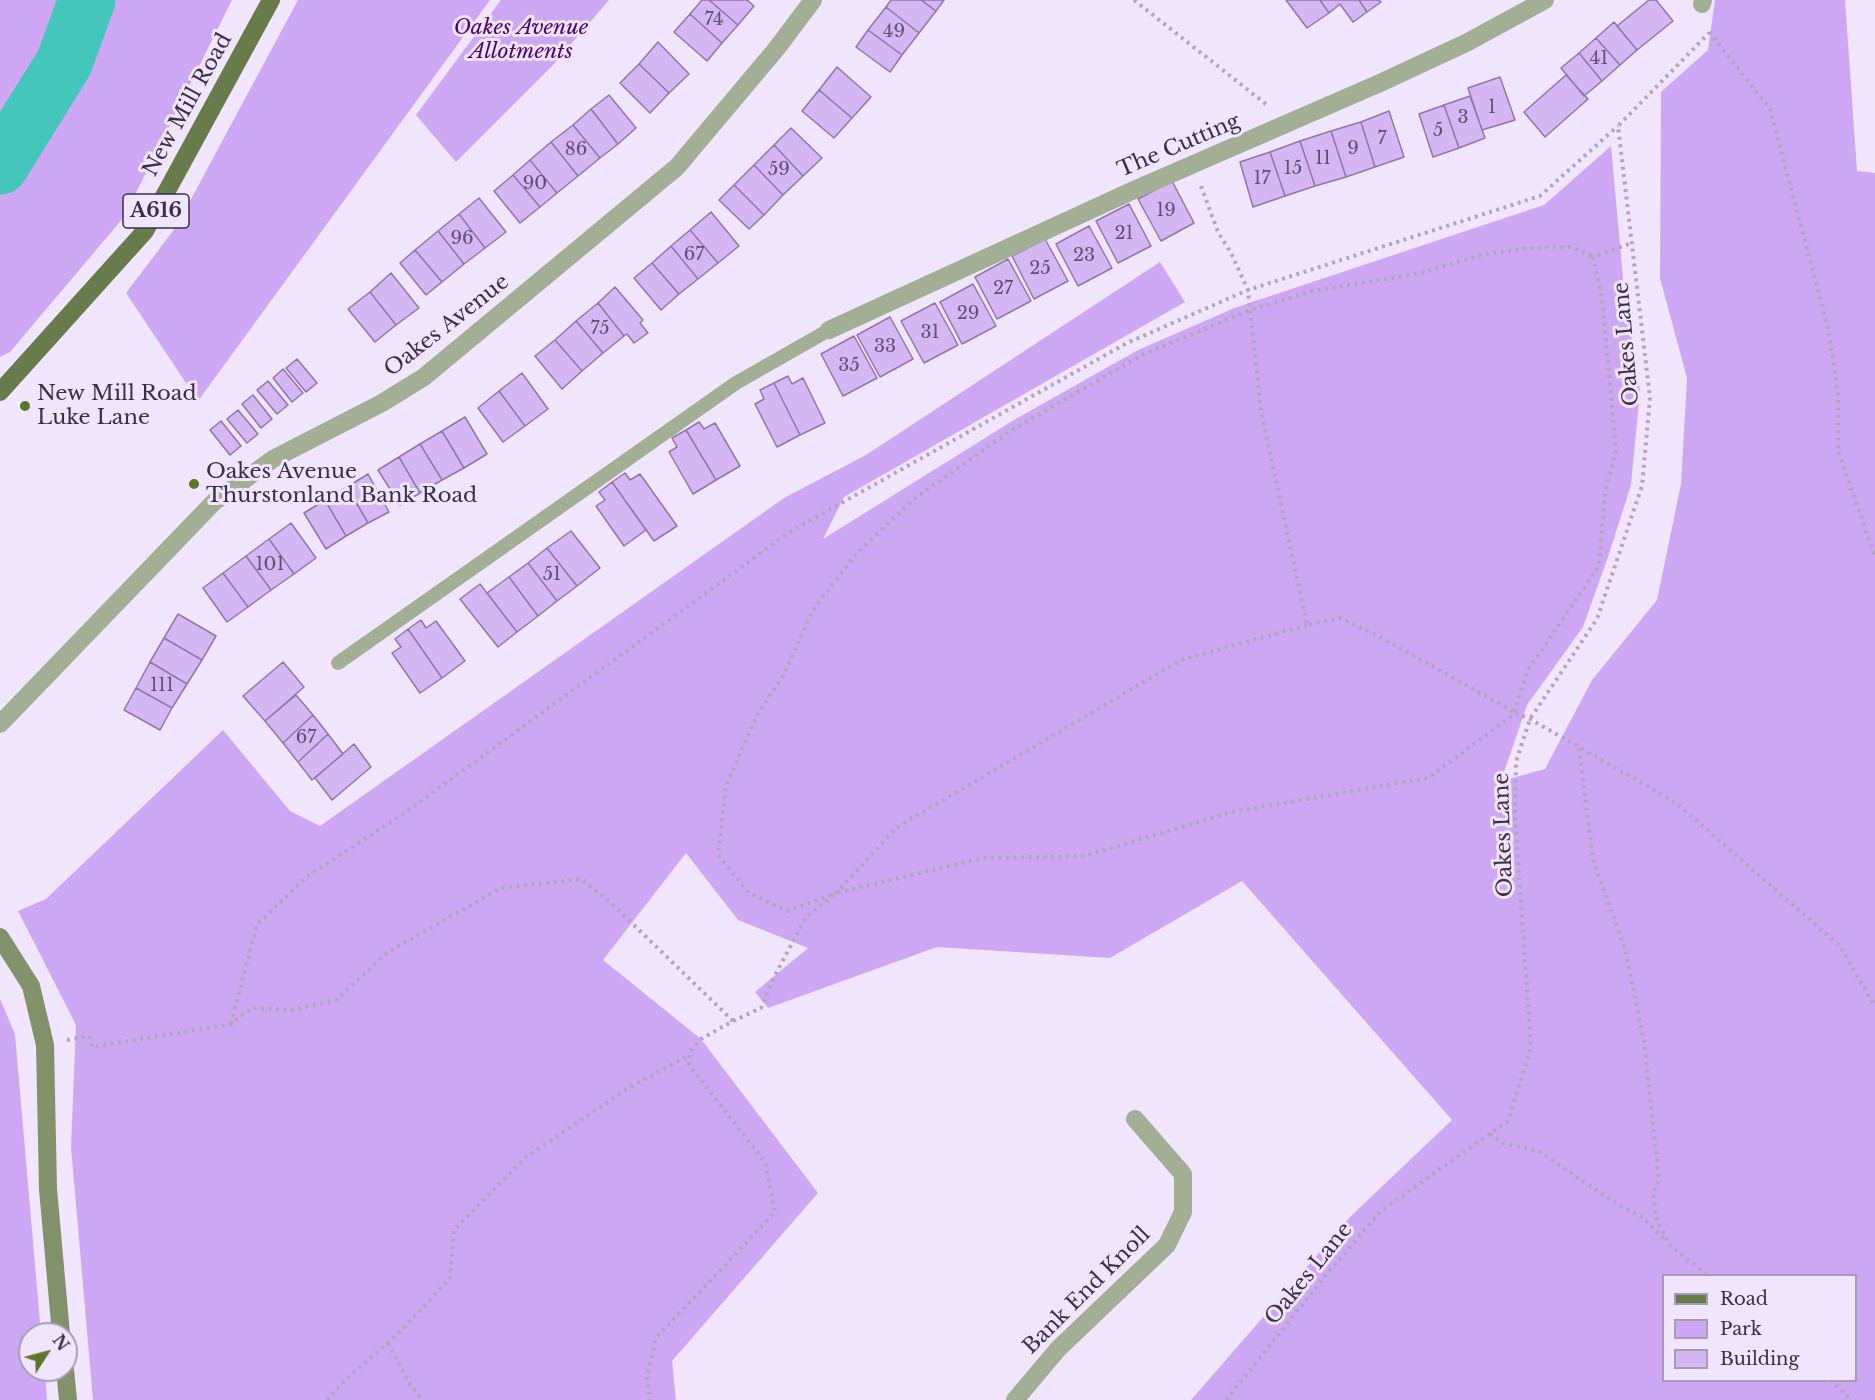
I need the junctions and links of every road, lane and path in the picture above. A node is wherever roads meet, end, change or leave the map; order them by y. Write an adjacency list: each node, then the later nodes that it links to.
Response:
1 (271, 0): 15 (main road, New Mill Road / A616)
2 (813, 0): 21 (street, Oakes Avenue)
3 (1134, 0): 8 (path)
4 (1545, 0): 8 (street, The Cutting)
5 (1702, 2): 6 (path)
6 (1709, 33): 7 (path); 16 (path)
7 (1618, 126): 10 (path, Oakes Lane); 12 (path)
8 (1279, 127): 9 (street, The Cutting)
9 (1193, 165): 12 (path); 14 (street, The Cutting)
10 (1632, 243): 11 (path); 20 (path, Oakes Lane)
11 (1593, 257): 13 (path); 19 (path)
12 (1248, 290): 13 (path); 27 (path)
13 (1250, 310): 17 (path); 23 (path)
14 (829, 330): 18 (lane)
15 (0, 392)
16 (1875, 556)
17 (1307, 625): 19 (path); 23 (path)
18 (338, 663)
19 (1515, 714): 20 (path); 23 (path)
20 (1530, 719): 22 (path); 31 (path, Oakes Lane)
21 (0, 724)
22 (1579, 747): 25 (path); 32 (path)
23 (836, 893): 26 (path)
24 (1, 940): 34 (street)
25 (1875, 1007)
26 (733, 1021): 27 (path); 29 (path)
27 (231, 1024): 28 (path)
28 (89, 1036)
29 (690, 1055): 35 (path); 41 (path)
30 (1135, 1119): 42 (street, Bank End Knoll)
31 (1491, 1134): 32 (path); 43 (path, Oakes Lane)
32 (1670, 1245): 33 (path)
33 (1707, 1274)
34 (60, 1322)
35 (388, 1343): 39 (path); 40 (path)
36 (66, 1382): 38 (street)
37 (1832, 1382): 44 (path)
38 (68, 1400)
39 (327, 1400)
40 (422, 1400)
41 (650, 1400)
42 (1015, 1400)
43 (1226, 1400)
44 (1852, 1400)

